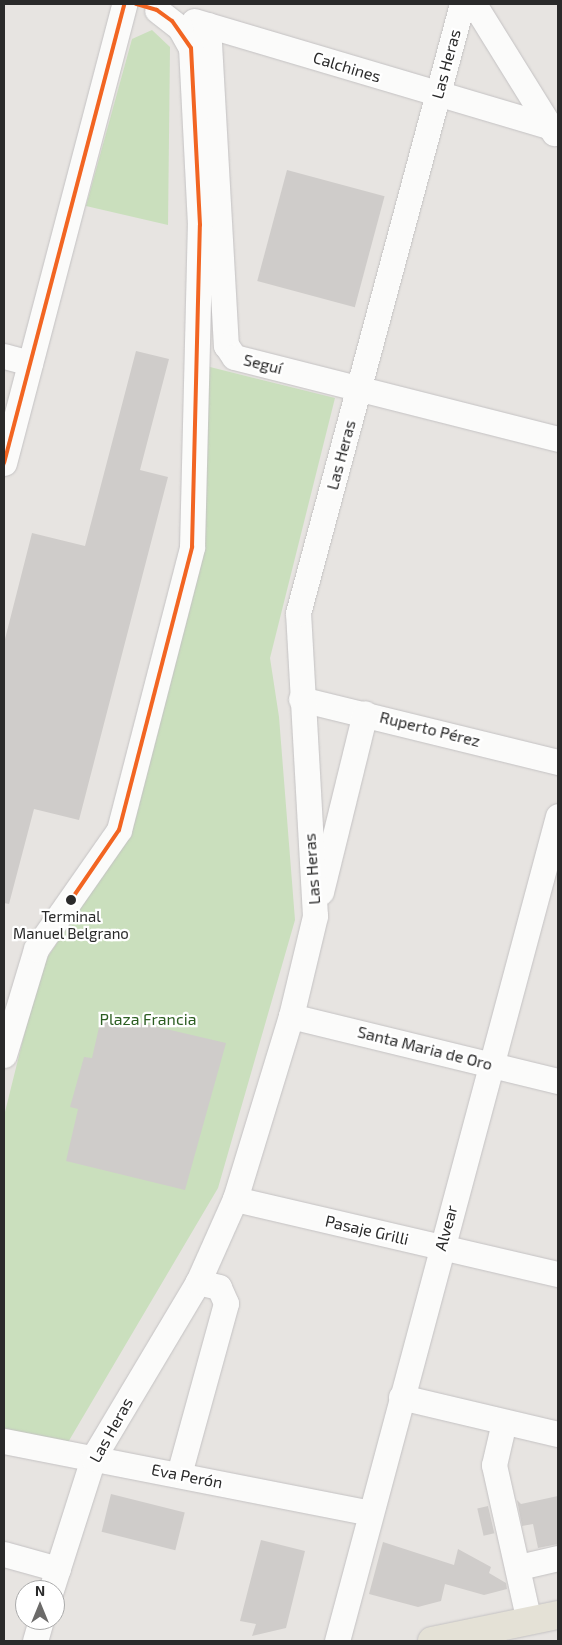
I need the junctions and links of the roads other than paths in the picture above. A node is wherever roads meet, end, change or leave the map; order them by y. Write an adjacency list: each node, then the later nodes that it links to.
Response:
1 (124, 4): 9 (street)
2 (462, 4): 6 (street, Las Heras)
3 (474, 4): 7 (street)
4 (147, 7): 5 (street, Calchines); 19 (street)
5 (208, 25): 6 (street, Calchines); 10 (street, Seguí)
6 (438, 95): 7 (street, Calchines); 10 (street, Las Heras)
7 (555, 131)
8 (4, 356): 9 (street)
9 (30, 363): 12 (street)
10 (359, 388): 11 (street, Seguí); 13 (street, Las Heras)
11 (558, 440)
12 (4, 463)
13 (301, 700): 14 (street, Ruperto Pérez); 17 (street, Las Heras)
14 (365, 713): 15 (street, Ruperto Pérez); 17 (street, Las Heras)
15 (558, 762)
16 (558, 816): 20 (street, Alvear)
17 (315, 916): 18 (street, Las Heras)
18 (291, 1016): 20 (street, Santa Maria de Oro); 22 (street, Las Heras)
19 (4, 1055)
20 (491, 1064): 21 (street, Santa Maria de Oro); 23 (street, Alvear)
21 (558, 1081)
22 (235, 1199): 23 (street, Pasaje Grilli); 25 (street, Las Heras)
23 (441, 1248): 24 (street, Pasaje Grilli); 26 (street, Alvear)
24 (558, 1274)
25 (198, 1282): 30 (street, Las Heras); 31 (street)
26 (401, 1397): 27 (street); 32 (street, Alvear)
27 (504, 1422): 28 (street); 35 (street)
28 (558, 1434)
29 (4, 1440): 30 (street, Eva Perón)
30 (93, 1458): 31 (street, Eva Perón); 36 (street, Las Heras)
31 (179, 1474): 32 (street, Eva Perón)
32 (370, 1513): 39 (street, Alvear)
33 (4, 1554): 36 (street)
34 (558, 1558): 35 (street)
35 (519, 1566): 38 (street)
36 (54, 1579)
37 (558, 1615): 38 (main road)
38 (529, 1621): 40 (main road)
39 (337, 1641)
40 (432, 1641)

